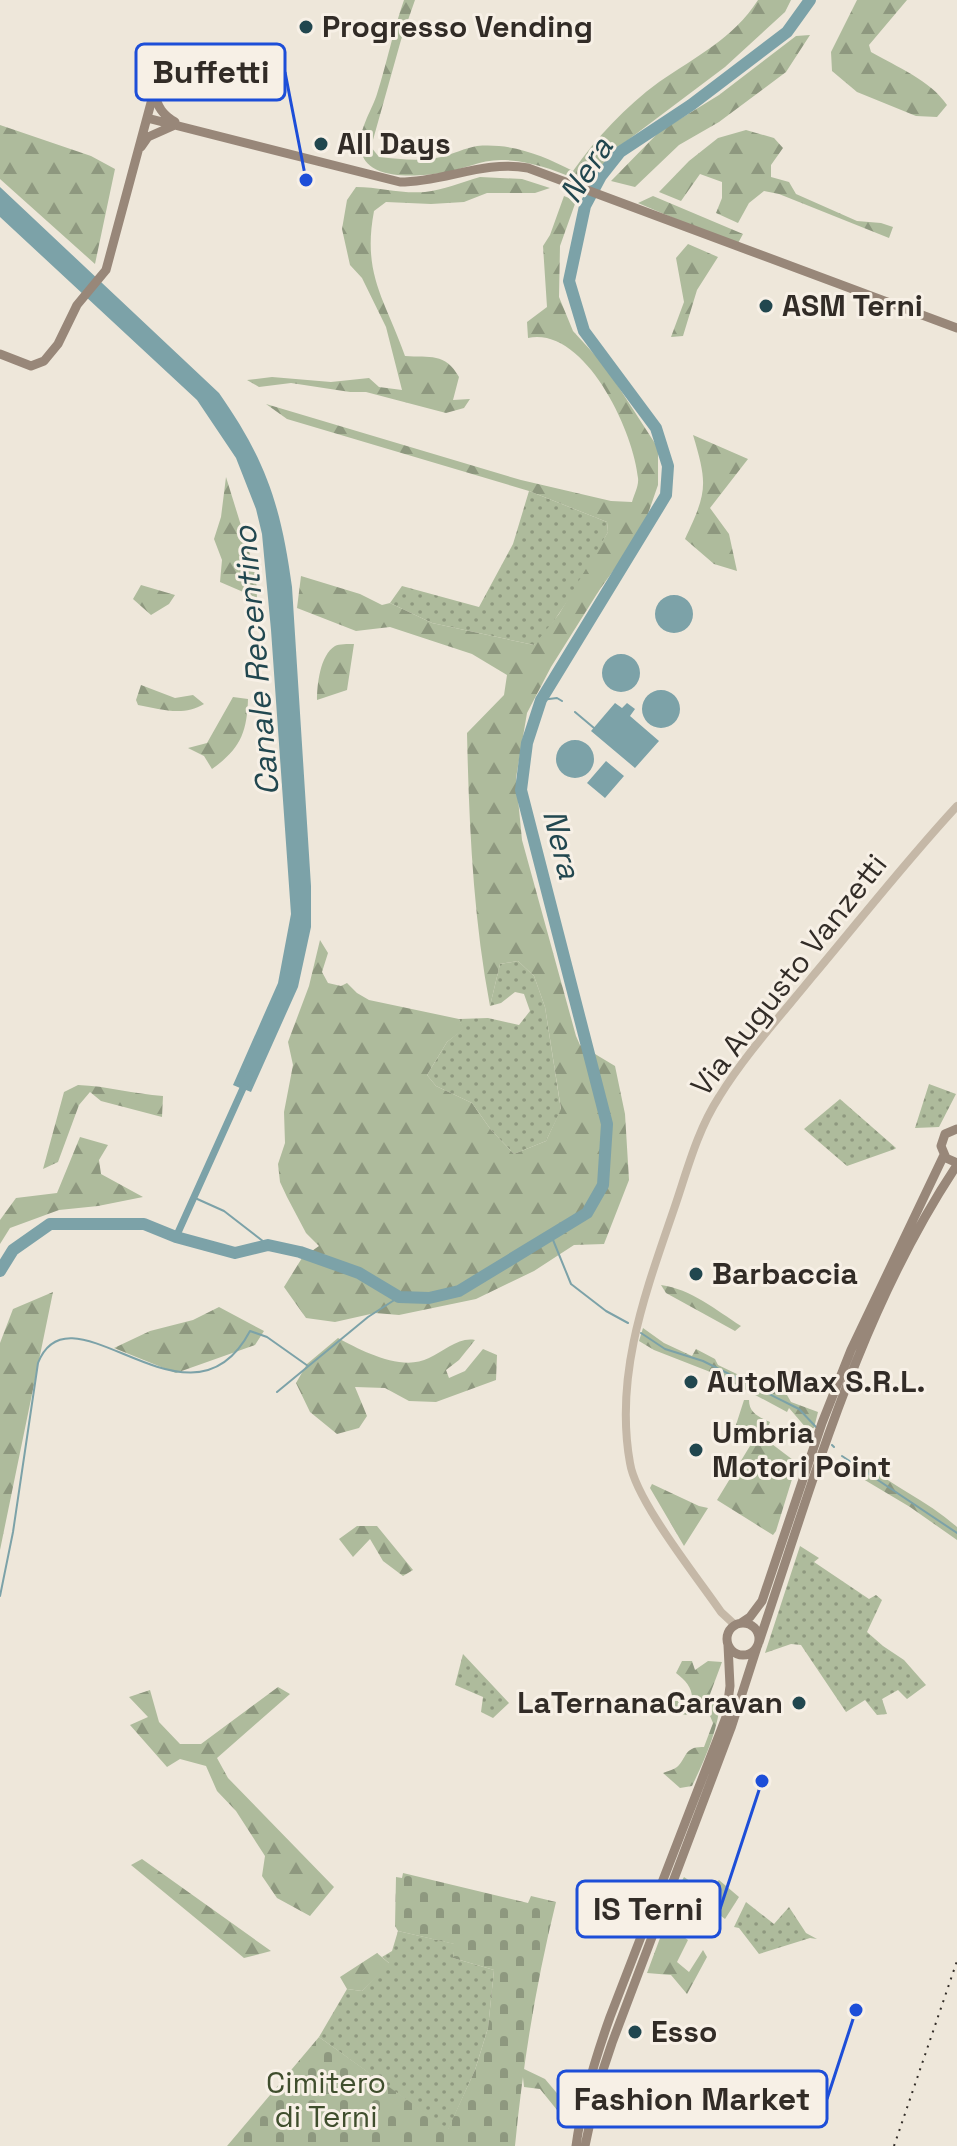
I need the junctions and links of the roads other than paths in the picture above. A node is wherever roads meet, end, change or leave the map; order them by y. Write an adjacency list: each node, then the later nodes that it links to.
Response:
1 (147, 118): 2 (main road); 2 (main road); 3 (main road)
2 (178, 124): 3 (main road); 4 (main road)
3 (137, 153): 5 (main road)
4 (957, 328)
5 (0, 354)
6 (957, 806): 10 (street, Via Augusto Vanzetti)
7 (957, 1128): 8 (main road)
8 (944, 1155): 9 (main road); 10 (main road)
9 (957, 1164): 11 (main road)
10 (738, 1624): 11 (main road); 12 (main road)
11 (758, 1644): 12 (main road); 14 (main road)
12 (728, 1645): 13 (main road)
13 (576, 2146)
14 (585, 2146)

